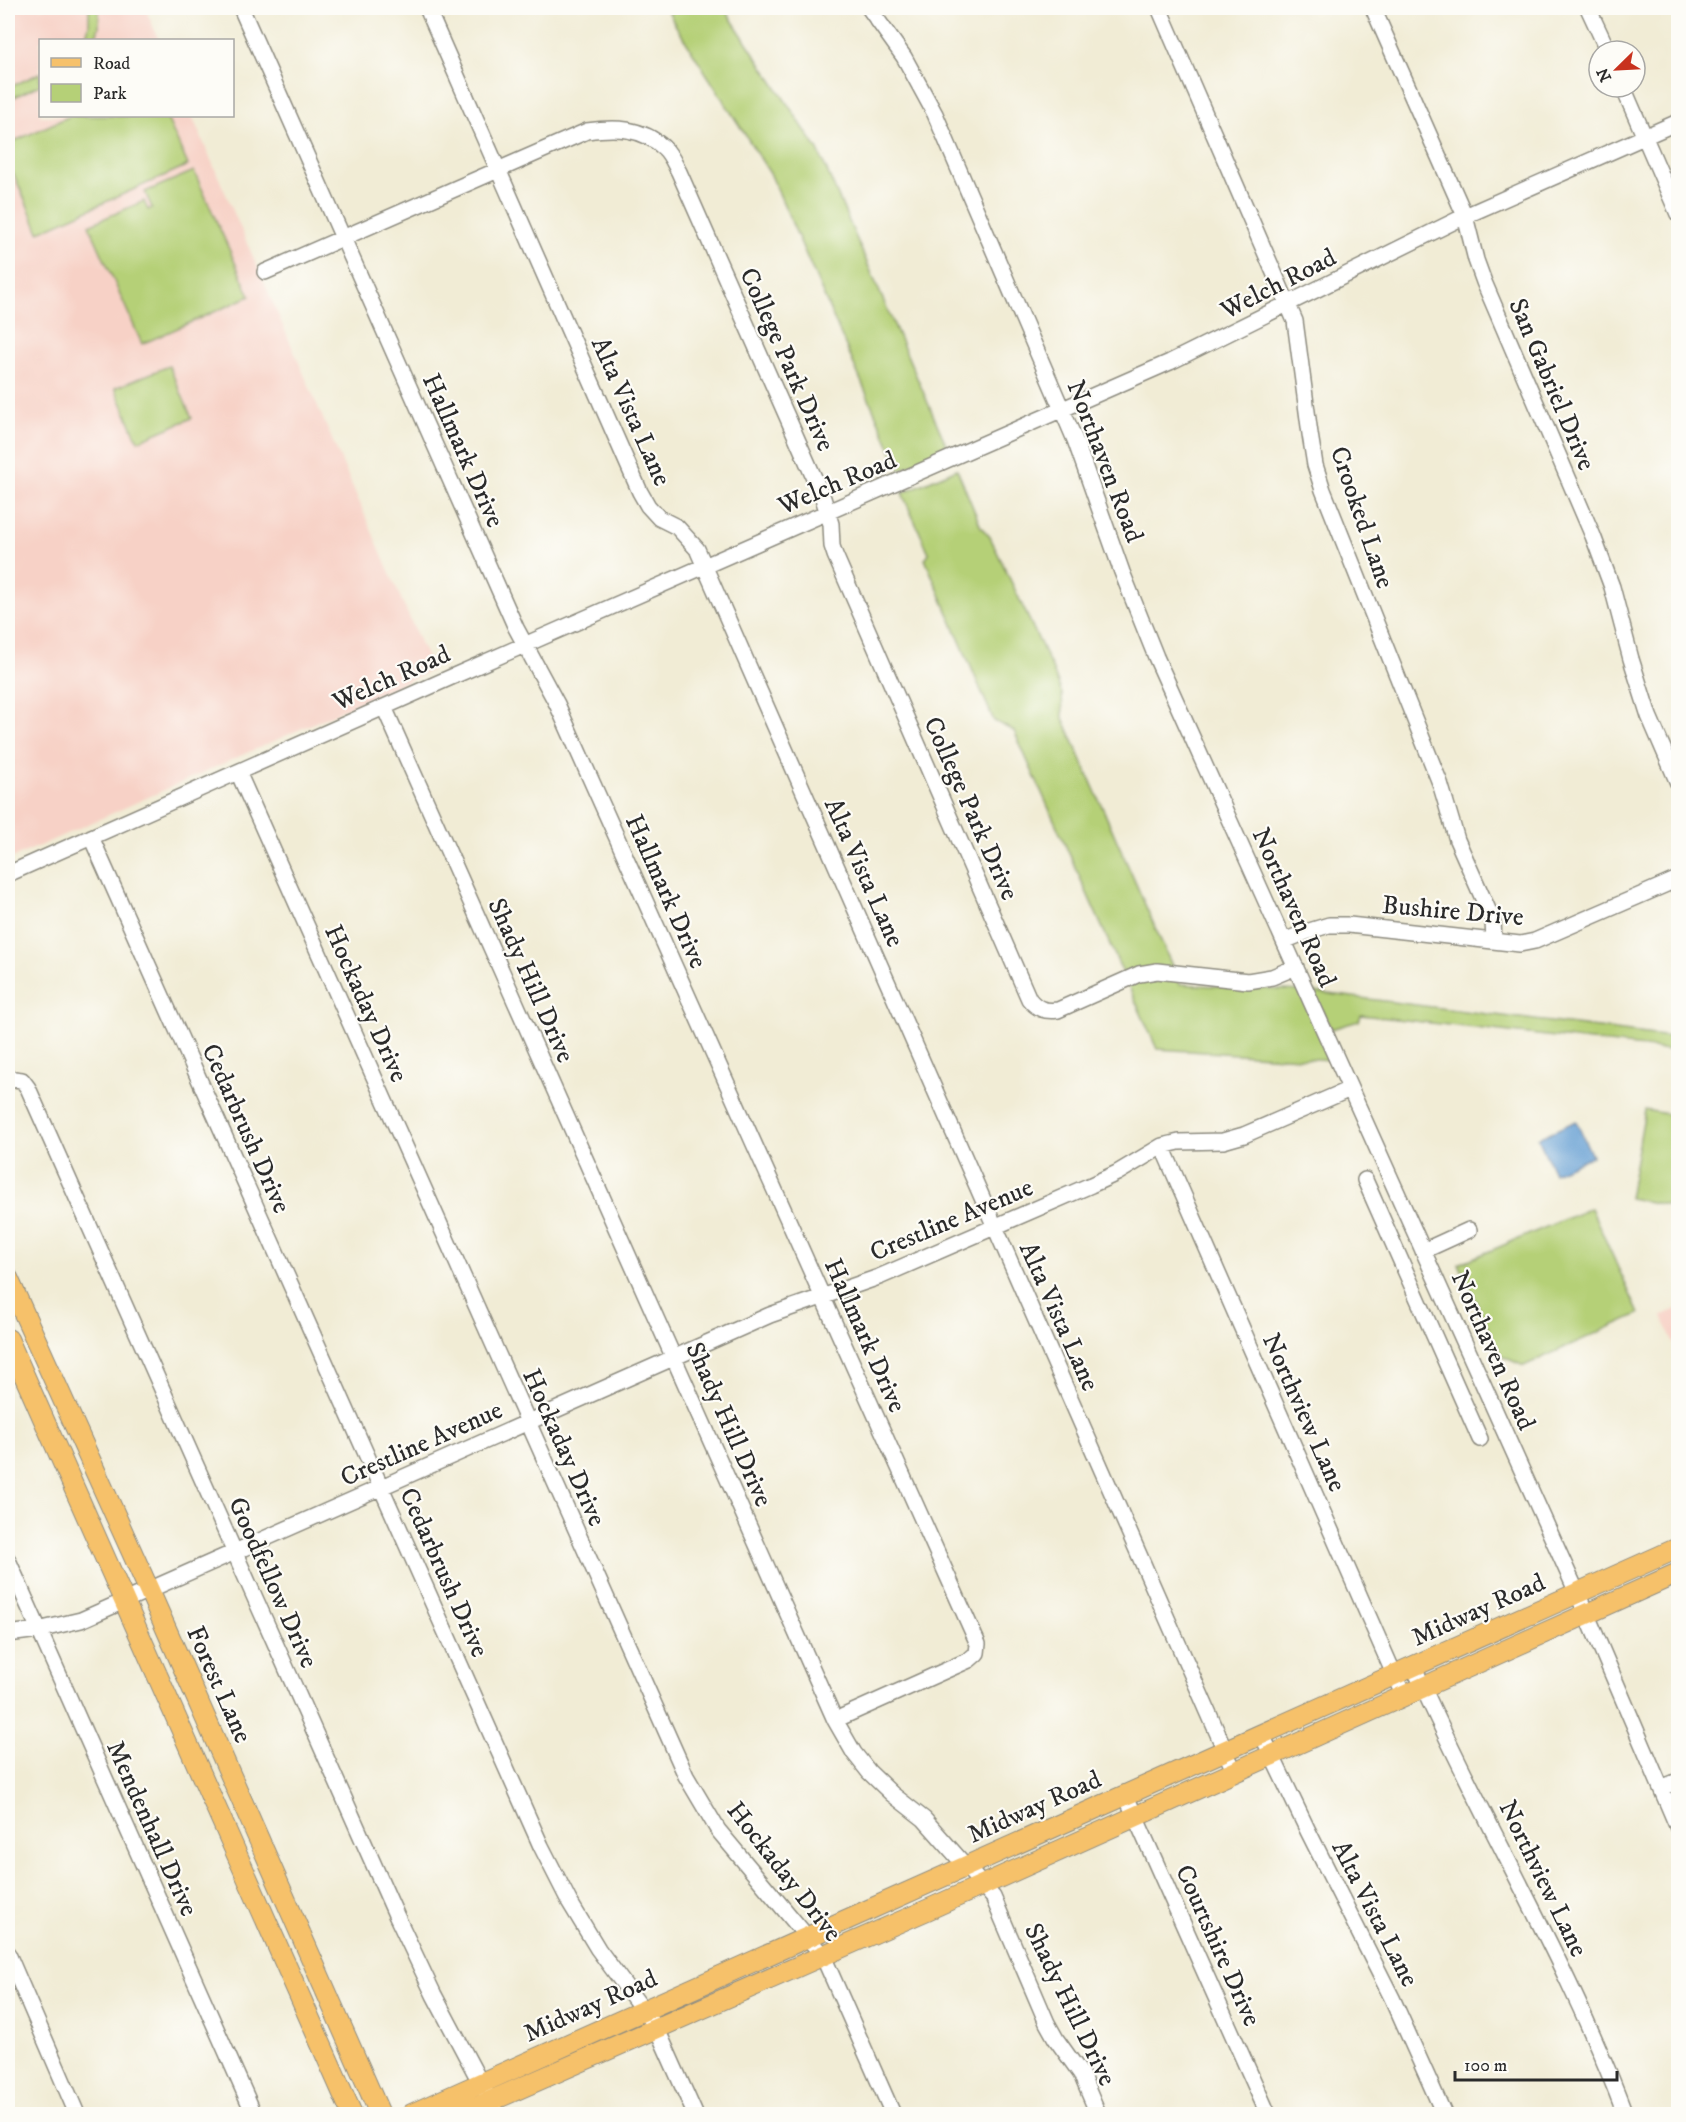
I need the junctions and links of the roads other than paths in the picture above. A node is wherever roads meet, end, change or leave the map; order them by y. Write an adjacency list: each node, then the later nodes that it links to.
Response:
1 (241, 8): 14 (street, Hallmark Drive)
2 (869, 8): 17 (street, Northaven Road)
3 (1158, 8): 16 (street, Crooked Lane)
4 (1373, 8): 13 (street, San Gabriel Drive)
5 (1588, 8): 7 (street)
6 (431, 9): 11 (street, Alta Vista Lane)
7 (1602, 39)
8 (1628, 99): 10 (street)
9 (1678, 122): 10 (street, Welch Road)
10 (1645, 136): 12 (street); 13 (street, Welch Road)
11 (498, 170): 14 (street, College Park Drive); 18 (street, College Park Drive); 19 (street, Alta Vista Lane)
12 (1678, 214)
13 (1465, 216): 16 (street, Welch Road); 23 (street, San Gabriel Drive)
14 (344, 238): 15 (street, College Park Drive); 20 (street, Hallmark Drive)
15 (265, 272)
16 (1288, 305): 17 (street, Welch Road); 27 (street, Crooked Lane)
17 (1062, 408): 18 (street, Welch Road); 28 (street, Northaven Road)
18 (828, 512): 19 (street, Welch Road); 29 (street, College Park Drive)
19 (704, 566): 20 (street, Welch Road); 36 (street, Alta Vista Lane)
20 (525, 645): 21 (street, Welch Road); 40 (street, Hallmark Drive)
21 (384, 707): 22 (street, Welch Road); 42 (street, Shady Hill Drive)
22 (238, 772): 24 (street, Welch Road); 45 (street, Hockaday Drive)
23 (1678, 783)
24 (91, 837): 25 (street, Welch Road); 47 (street, Cedarbrush Drive)
25 (8, 874)
26 (1678, 879): 27 (street, Bushire Drive)
27 (1494, 940): 28 (street, Bushire Drive)
28 (1284, 941): 29 (street, Northaven Road)
29 (1296, 967): 31 (street, Northaven Road)
30 (8, 1082): 49 (street, Goodfellow Drive)
31 (1350, 1089): 32 (street, Crestline Avenue); 34 (street, Northaven Road)
32 (1162, 1146): 36 (street, Crestline Avenue); 59 (street, Northview Lane)
33 (1365, 1180): 35 (street)
34 (1404, 1209): 35 (street); 38 (street, Northaven Road)
35 (1382, 1218): 44 (street)
36 (994, 1226): 40 (street, Crestline Avenue); 64 (street, Alta Vista Lane)
37 (1469, 1230): 38 (street)
38 (1423, 1251): 43 (street, Northaven Road)
39 (8, 1278): 52 (main road, Forest Lane)
40 (823, 1296): 42 (street, Crestline Avenue); 62 (street, Hallmark Drive)
41 (8, 1339): 54 (main road, Forest Lane)
42 (674, 1357): 45 (street, Crestline Avenue); 62 (street, Shady Hill Drive)
43 (1479, 1377): 44 (street); 53 (street, Northaven Road)
44 (1456, 1386): 46 (street)
45 (527, 1422): 47 (street, Crestline Avenue); 74 (street, Hockaday Drive)
46 (1480, 1439)
47 (380, 1486): 49 (street, Crestline Avenue); 77 (street, Cedarbrush Drive)
48 (1678, 1548): 53 (main road, Midway Road)
49 (234, 1551): 52 (street, Crestline Avenue); 79 (street, Goodfellow Drive)
50 (8, 1560): 56 (street, Mendenhall Drive)
51 (1678, 1573): 55 (main road, Midway Road)
52 (149, 1590): 54 (street, Crestline Avenue); 84 (main road, Forest Lane)
53 (1577, 1594): 55 (street, Northaven Road); 58 (main road, Midway Road)
54 (124, 1601): 56 (street, Crestline Avenue); 83 (main road, Forest Lane)
55 (1587, 1615): 60 (main road, Midway Road); 68 (street, Northaven Road)
56 (39, 1630): 57 (street, Crestline Avenue); 82 (street, Mendenhall Drive)
57 (8, 1634)
58 (1414, 1667): 59 (main road, Midway Road); 60 (street, Northview Lane)
59 (1395, 1676): 61 (street, Northview Lane); 63 (main road, Midway Road)
60 (1423, 1688): 61 (main road, Midway Road); 92 (street, Northview Lane)
61 (1404, 1697): 65 (main road, Midway Road)
62 (835, 1720): 72 (street, Shady Hill Drive)
63 (1262, 1735): 64 (main road, Midway Road); 65 (street, Alta Vista Lane)
64 (1225, 1751): 66 (street, Alta Vista Lane); 69 (main road, Midway Road)
65 (1272, 1756): 66 (main road, Midway Road); 91 (street, Alta Vista Lane)
66 (1235, 1773): 70 (main road, Midway Road)
67 (1678, 1781): 68 (street)
68 (1661, 1788): 71 (street, Northaven Road)
69 (1126, 1796): 70 (street, Courtshire Drive); 72 (main road, Midway Road)
70 (1135, 1817): 73 (main road, Midway Road); 90 (street, Courtshire Drive)
71 (1678, 1828)
72 (965, 1867): 73 (street, Shady Hill Drive); 74 (main road, Midway Road)
73 (983, 1885): 76 (main road, Midway Road); 89 (street, Shady Hill Drive)
74 (807, 1938): 76 (street, Hockaday Drive); 77 (main road, Midway Road)
75 (8, 1954): 81 (street)
76 (823, 1956): 78 (main road, Midway Road); 88 (street, Hockaday Drive)
77 (643, 2011): 78 (street, Cedarbrush Drive); 79 (main road, Midway Road)
78 (657, 2029): 80 (main road, Midway Road); 87 (street, Cedarbrush Drive)
79 (481, 2083): 80 (street, Goodfellow Drive); 85 (main road, Midway Road)
80 (494, 2108): 86 (main road, Midway Road)
81 (77, 2115)
82 (254, 2115)
83 (352, 2115)
84 (380, 2115)
85 (412, 2115)
86 (461, 2115)
87 (695, 2115)
88 (893, 2115)
89 (1098, 2115)
90 (1268, 2115)
91 (1444, 2115)
92 (1624, 2115)

